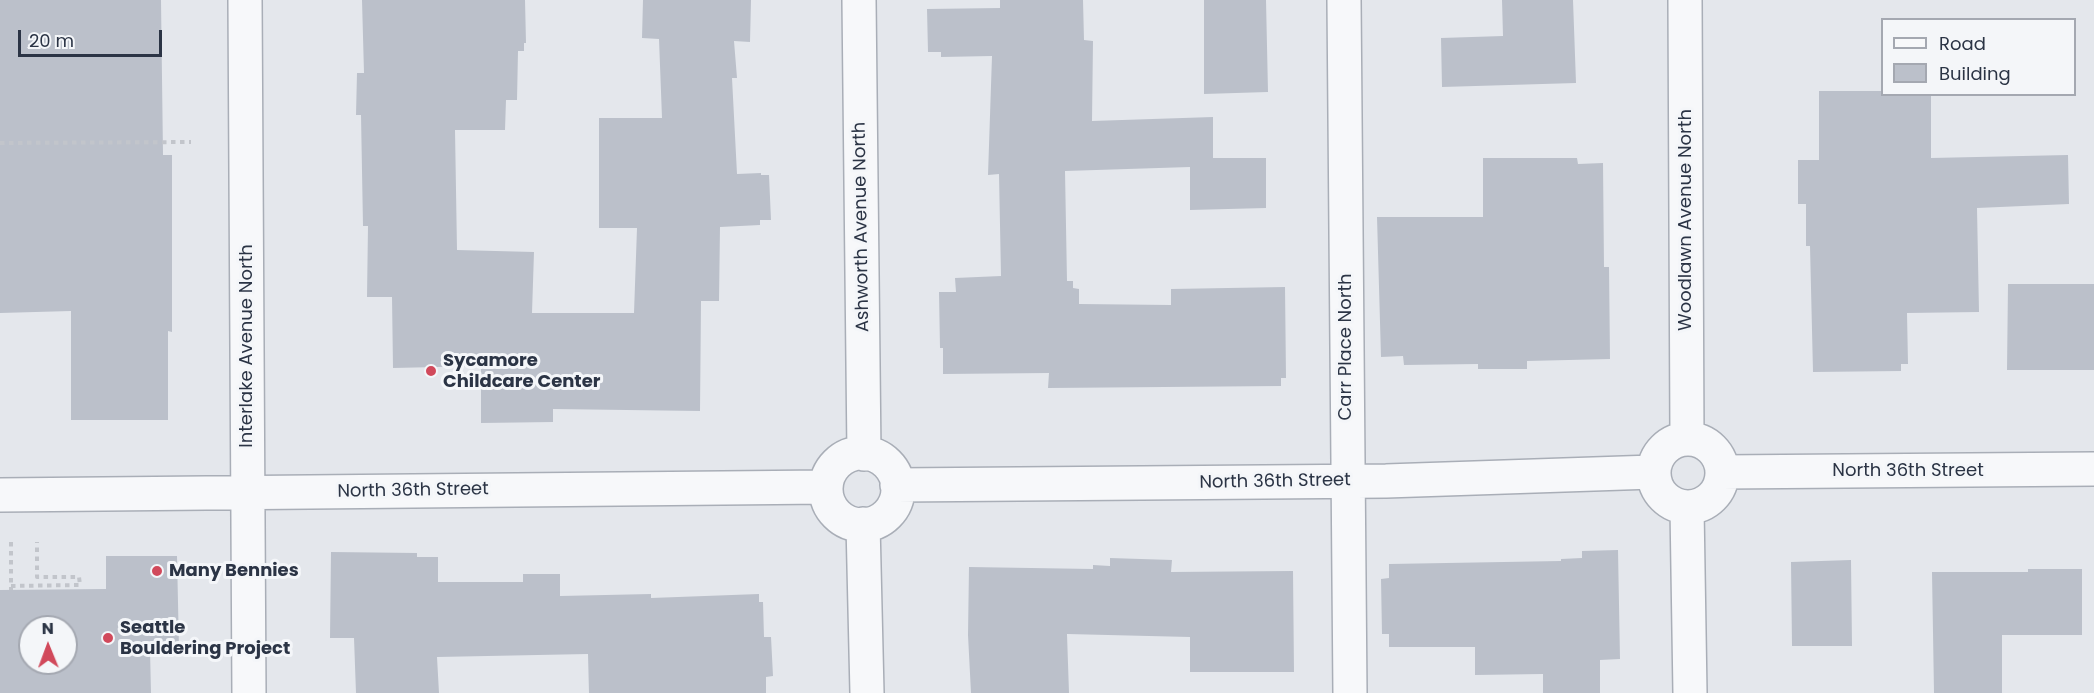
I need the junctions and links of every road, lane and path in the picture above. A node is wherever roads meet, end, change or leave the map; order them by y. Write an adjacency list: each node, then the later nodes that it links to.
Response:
1 (245, 0): 15 (street, Interlake Avenue North)
2 (860, 0): 8 (street, Ashworth Avenue North)
3 (1344, 0): 12 (street, Carr Place North)
4 (1685, 0): 7 (street, Woodlawn Avenue North)
5 (191, 142): 6 (path)
6 (0, 143)
7 (1687, 440): 10 (street); 11 (street)
8 (864, 454): 13 (street); 14 (street)
9 (2094, 469): 11 (street, North 36th Street)
10 (1653, 472): 12 (street, North 36th Street); 17 (street)
11 (1722, 472): 17 (street)
12 (1347, 482): 13 (street, North 36th Street); 23 (street, Carr Place North)
13 (897, 485): 18 (street)
14 (826, 487): 15 (street, North 36th Street); 18 (street)
15 (248, 493): 16 (street, North 36th Street); 21 (street, Interlake Avenue North)
16 (0, 495)
17 (1687, 508): 24 (street)
18 (862, 524): 22 (street)
19 (11, 542): 20 (path)
20 (37, 542)
21 (249, 693)
22 (867, 693)
23 (1350, 693)
24 (1690, 693)

